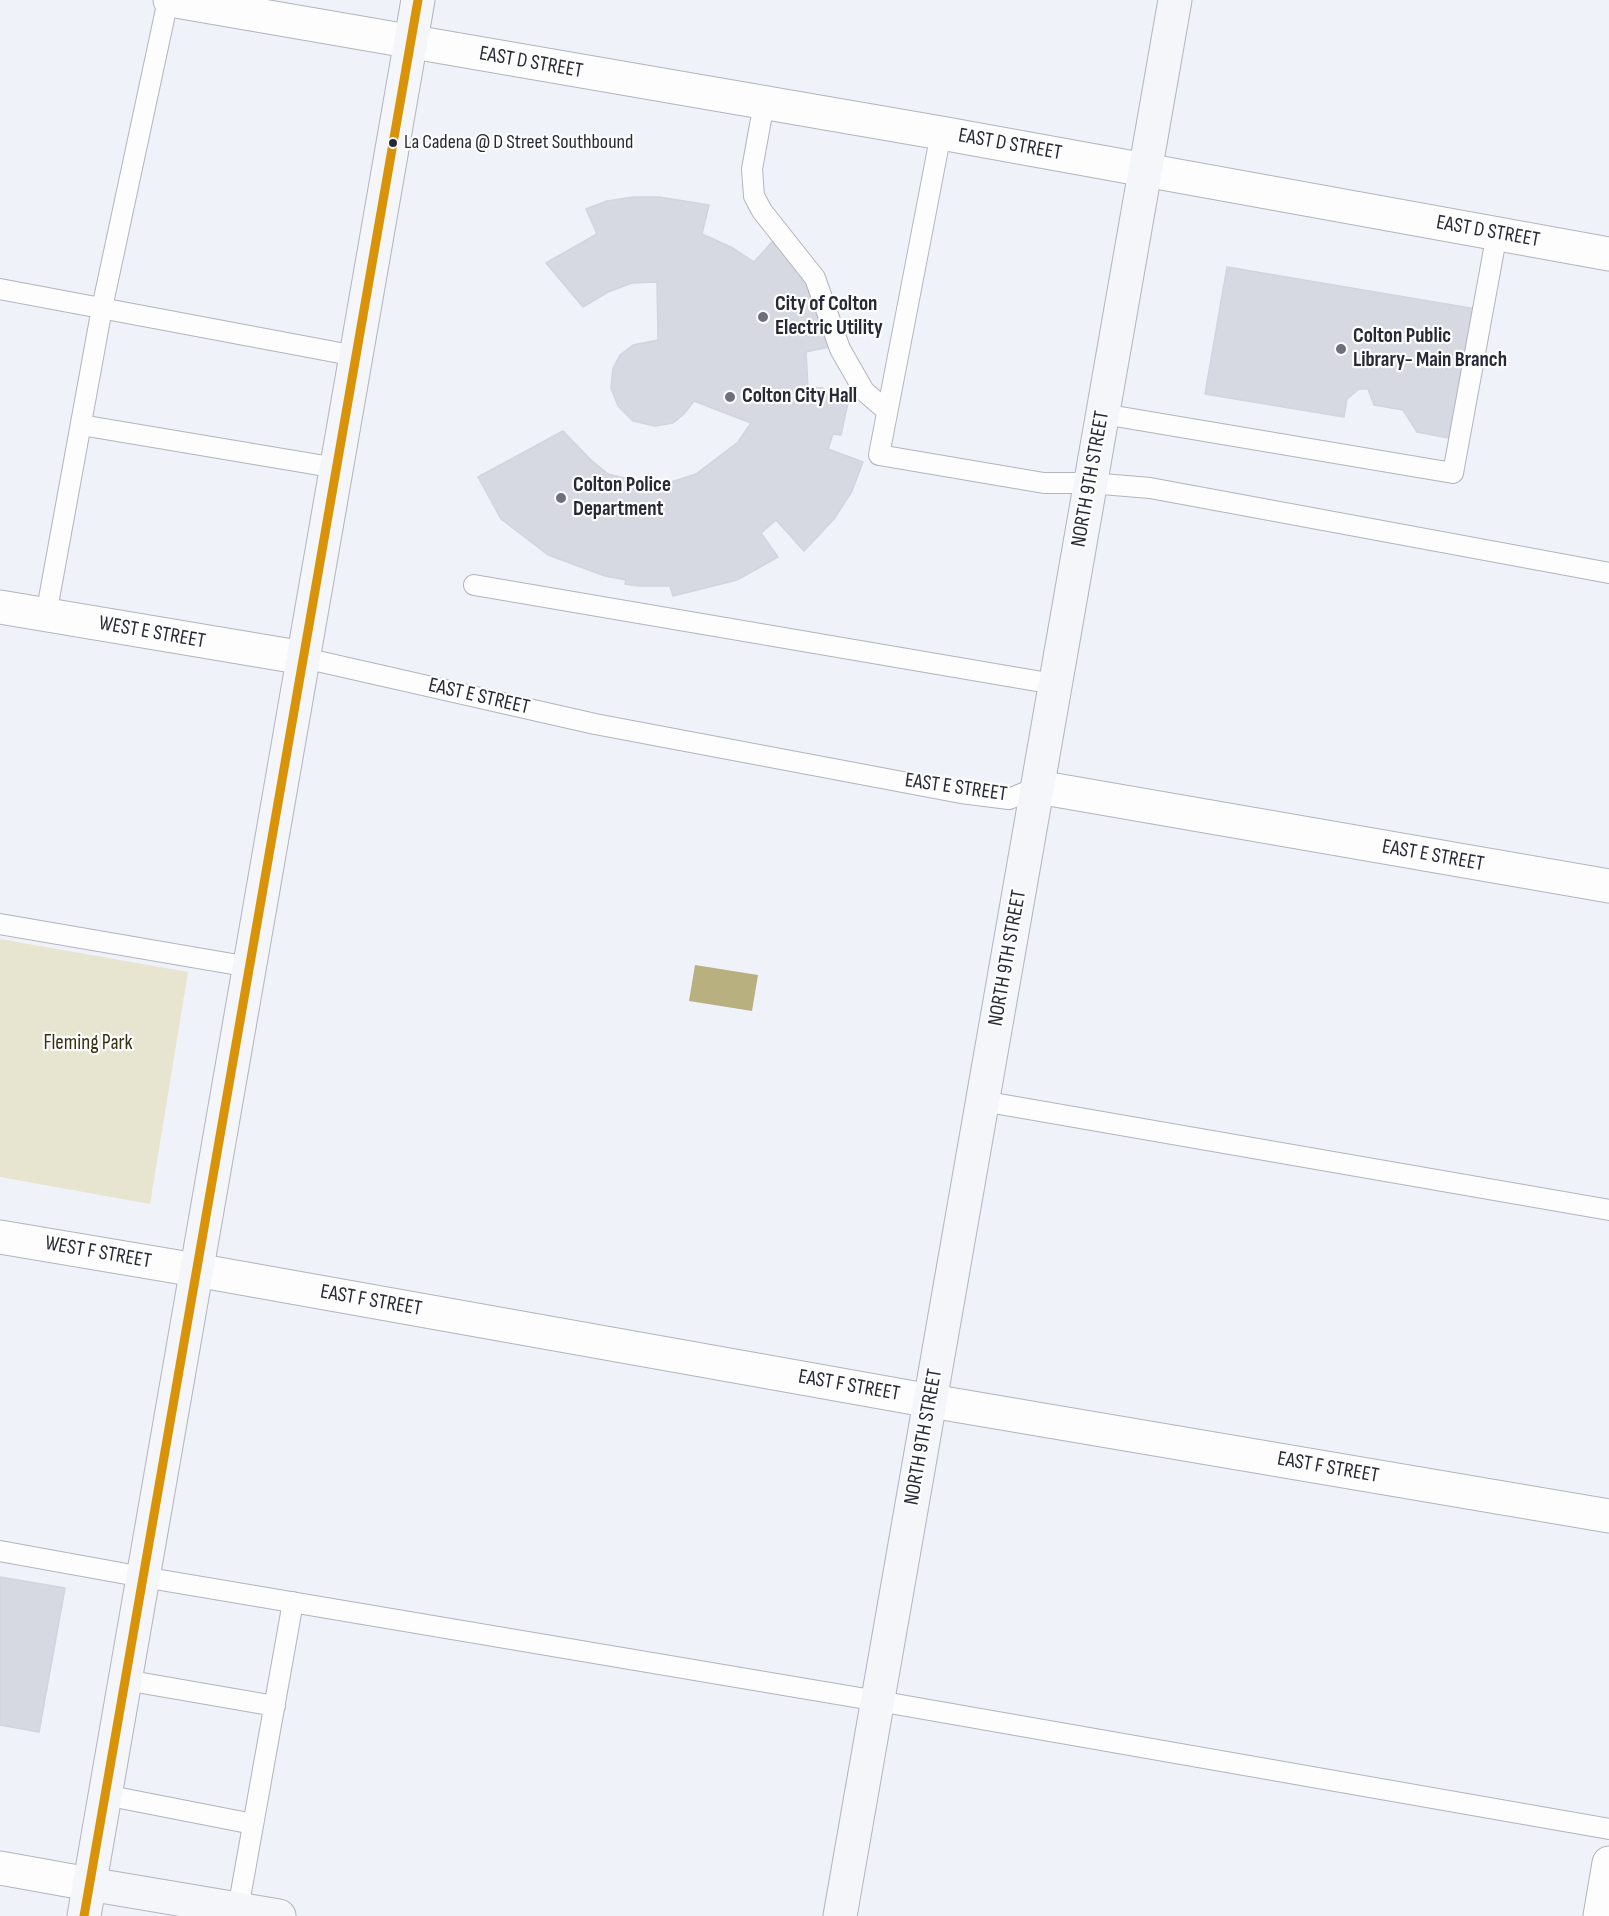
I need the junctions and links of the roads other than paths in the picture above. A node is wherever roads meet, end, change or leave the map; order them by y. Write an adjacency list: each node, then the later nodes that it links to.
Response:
1 (169, 0): 4 (street, EAST D STREET); 11 (lane)
2 (418, 0): 4 (street)
3 (1175, 0): 7 (street, NORTH 9TH STREET)
4 (410, 42): 5 (street, EAST D STREET); 12 (street)
5 (764, 103): 6 (street, EAST D STREET); 13 (lane)
6 (941, 133): 7 (street, EAST D STREET); 13 (lane)
7 (1145, 170): 8 (street, EAST D STREET); 14 (street, NORTH 9TH STREET)
8 (1497, 233): 9 (street, EAST D STREET); 14 (lane)
9 (1609, 254)
10 (0, 289): 11 (lane)
11 (102, 308): 12 (lane); 15 (lane)
12 (356, 356): 16 (street)
13 (887, 411): 17 (lane)
14 (1103, 414): 17 (street, NORTH 9TH STREET)
15 (81, 424): 16 (lane); 21 (lane)
16 (337, 468): 22 (street)
17 (1090, 483): 18 (lane); 23 (street, NORTH 9TH STREET)
18 (1609, 573)
19 (474, 585): 23 (lane)
20 (0, 607): 21 (street, WEST E STREET)
21 (46, 615): 22 (street, WEST E STREET)
22 (304, 658): 24 (lane, EAST E STREET); 27 (street)
23 (1054, 684): 24 (street, NORTH 9TH STREET)
24 (1038, 787): 25 (street, EAST E STREET); 28 (street, NORTH 9TH STREET)
25 (1609, 886)
26 (0, 924): 27 (lane)
27 (250, 967): 31 (street)
28 (982, 1101): 29 (lane); 32 (street, NORTH 9TH STREET)
29 (1609, 1210)
30 (0, 1236): 31 (street, WEST F STREET)
31 (196, 1270): 32 (street, EAST F STREET); 35 (street)
32 (931, 1401): 33 (street, EAST F STREET); 38 (street, NORTH 9TH STREET)
33 (1609, 1516)
34 (0, 1551): 35 (lane)
35 (142, 1577): 36 (lane); 37 (street)
36 (293, 1602): 38 (lane); 39 (lane)
37 (125, 1680): 39 (lane); 40 (street)
38 (878, 1701): 42 (lane); 49 (street, NORTH 9TH STREET)
39 (274, 1706): 41 (lane)
40 (105, 1795): 41 (lane); 45 (street)
41 (253, 1824): 46 (lane)
42 (1609, 1829)
43 (1609, 1863): 50 (street)
44 (0, 1868): 45 (street)
45 (89, 1884): 46 (street); 47 (street)
46 (238, 1909): 48 (street)
47 (84, 1916)
48 (279, 1916)
49 (840, 1916)
50 (1600, 1916)

